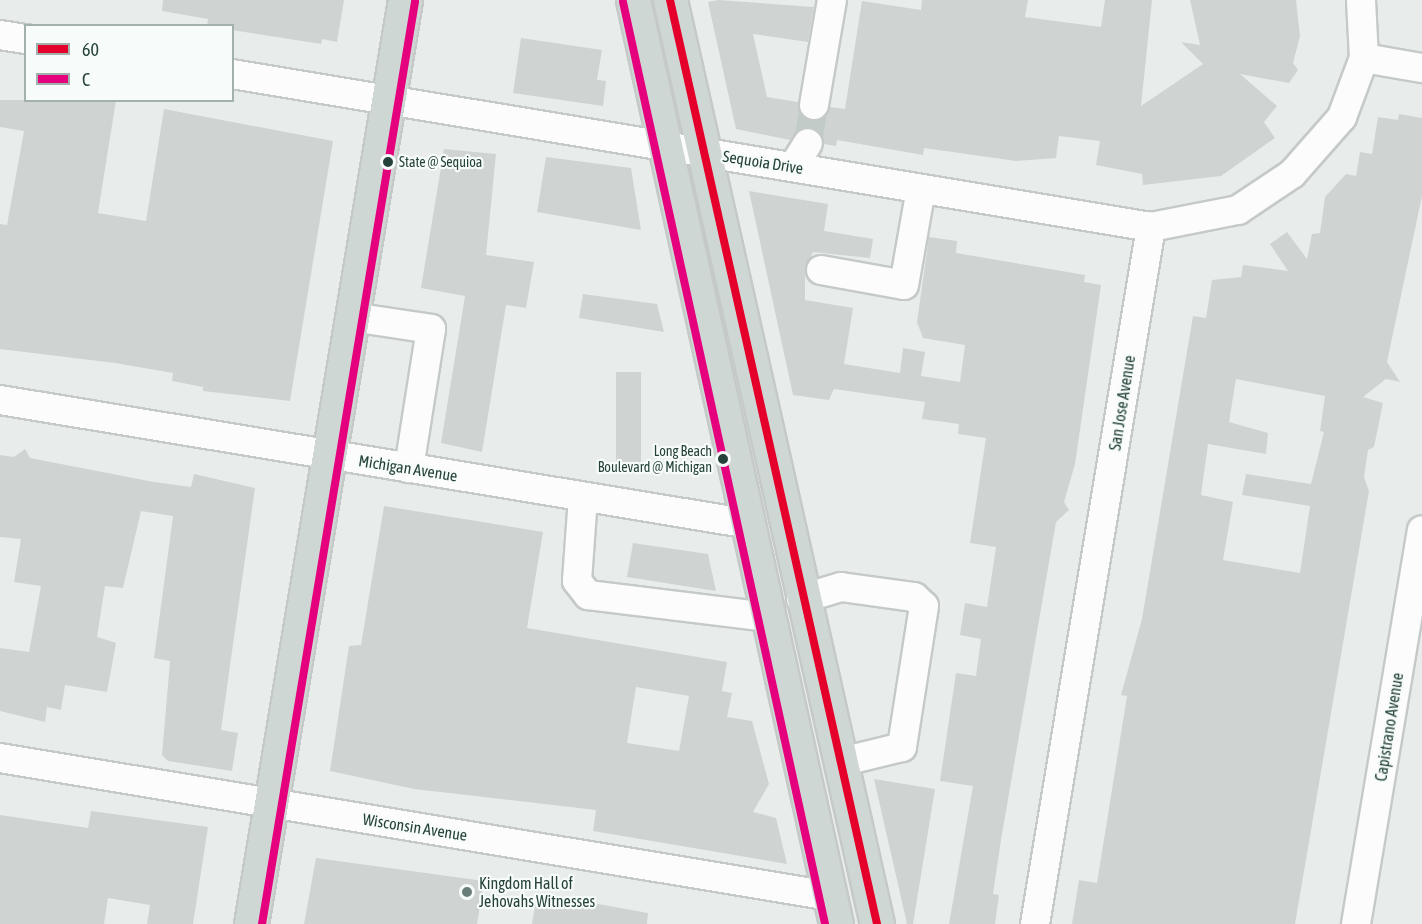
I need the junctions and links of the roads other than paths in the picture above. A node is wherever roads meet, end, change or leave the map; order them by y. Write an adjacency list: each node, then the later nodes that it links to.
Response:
1 (405, 0): 11 (main road)
2 (633, 0): 14 (main road)
3 (670, 0): 15 (main road)
4 (832, 0): 12 (street)
5 (1361, 0): 8 (street)
6 (0, 35): 7 (street)
7 (24, 39)
8 (1364, 58): 9 (street); 18 (street)
9 (1422, 68)
10 (234, 74): 11 (street, Sequoia Drive)
11 (388, 100): 14 (street, Sequoia Drive); 20 (main road)
12 (814, 105)
13 (808, 143): 16 (street)
14 (664, 146): 15 (street, Sequoia Drive); 25 (main road)
15 (701, 152): 16 (street, Sequoia Drive); 27 (main road)
16 (793, 167): 17 (street, Sequoia Drive)
17 (921, 189): 18 (street, Sequoia Drive); 19 (street)
18 (1151, 227): 36 (street, San Jose Avenue)
19 (821, 270)
20 (352, 316): 22 (main road); 23 (street)
21 (0, 400): 22 (street, Michigan Avenue)
22 (329, 454): 23 (street, Michigan Avenue); 31 (main road)
23 (409, 468): 24 (street, Michigan Avenue)
24 (583, 496): 25 (street, Michigan Avenue); 28 (street)
25 (744, 524): 28 (main road)
26 (1422, 530): 37 (street, Capistrano Avenue)
27 (801, 599): 30 (main road); 30 (street)
28 (766, 617): 32 (main road)
29 (0, 758): 31 (street, Wisconsin Avenue)
30 (841, 762): 35 (main road)
31 (272, 803): 32 (street, Wisconsin Avenue); 33 (main road)
32 (833, 910): 34 (main road)
33 (251, 924)
34 (855, 924)
35 (877, 924)
36 (1035, 924)
37 (1356, 924)

